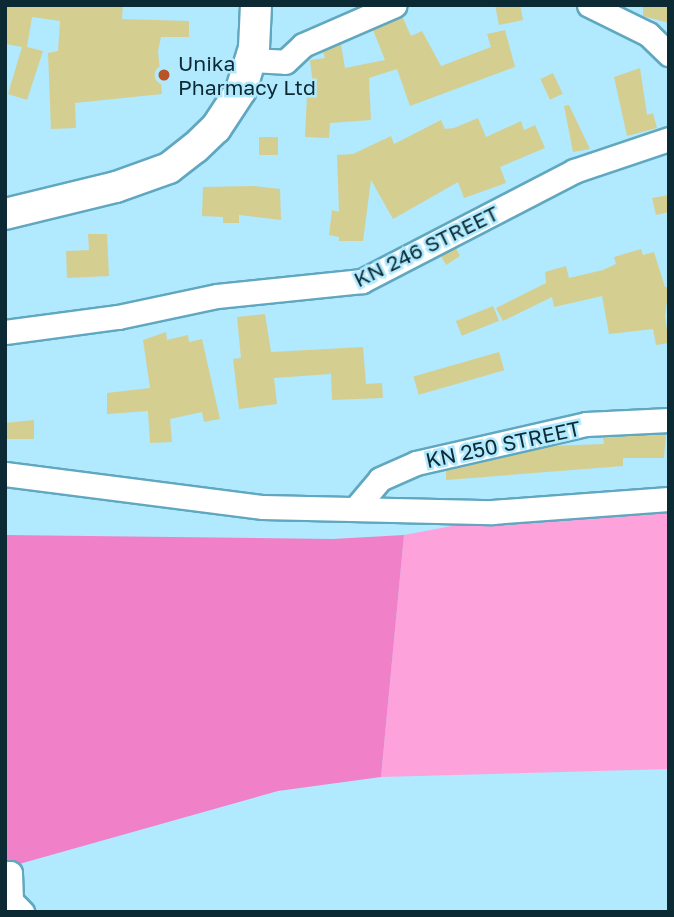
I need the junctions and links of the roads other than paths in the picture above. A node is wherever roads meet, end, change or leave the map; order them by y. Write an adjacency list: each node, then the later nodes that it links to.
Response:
1 (256, 5): 6 (main road)
2 (396, 5): 6 (street)
3 (589, 5): 4 (street)
4 (658, 35): 5 (street)
5 (669, 54)
6 (250, 60): 8 (main road)
7 (669, 139): 9 (street, KN 246 STREET)
8 (5, 214)
9 (5, 332)
10 (669, 420): 13 (street, KN 250 STREET)
11 (5, 474): 13 (street)
12 (669, 499): 13 (street)
13 (355, 509)
14 (5, 874): 15 (street)
15 (22, 912)

